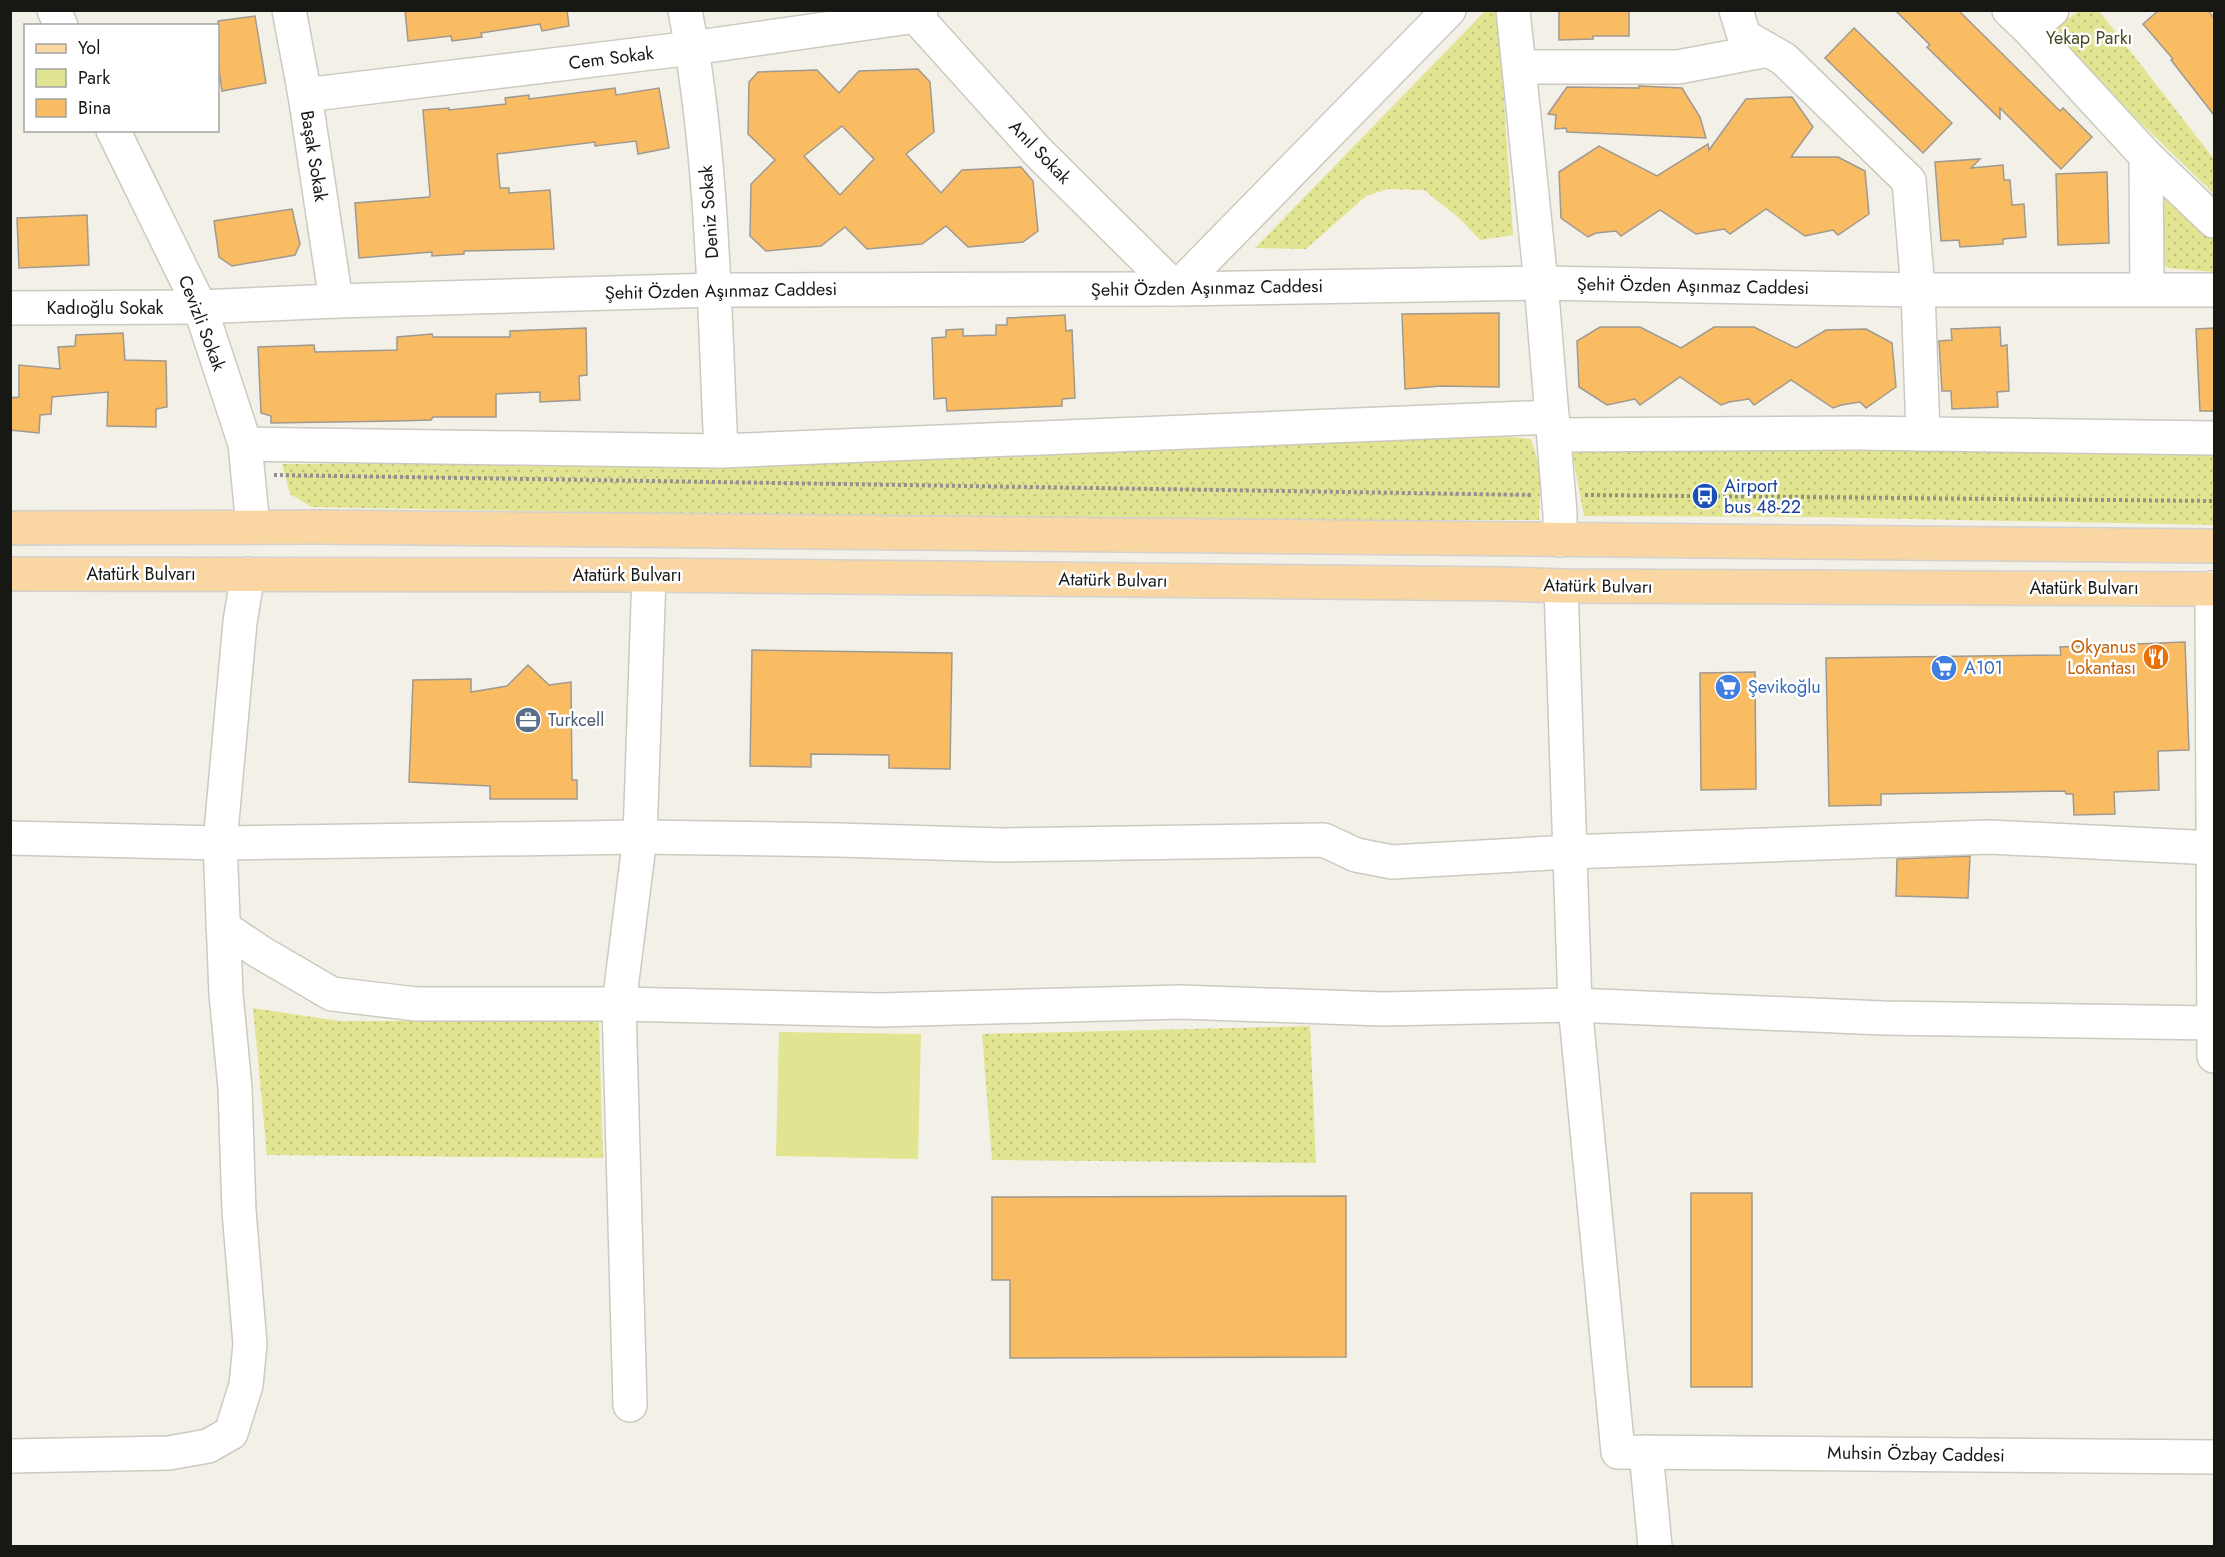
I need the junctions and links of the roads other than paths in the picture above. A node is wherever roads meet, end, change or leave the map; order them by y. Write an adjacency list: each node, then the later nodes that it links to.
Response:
1 (54, 10): 9 (street)
2 (290, 10): 13 (street, Başak Sokak)
3 (685, 10): 10 (street, Deniz Sokak)
4 (1449, 10): 19 (street)
5 (1513, 10): 12 (street)
6 (1736, 10): 11 (street)
7 (916, 12): 10 (street, Cem Sokak); 19 (street, Anıl Sokak)
8 (2030, 17): 15 (street)
9 (60, 24)
10 (692, 48): 13 (street, Cem Sokak); 20 (street, Deniz Sokak)
11 (1768, 50): 12 (street); 21 (street)
12 (1518, 67): 17 (street)
13 (305, 95): 23 (street, Başak Sokak)
14 (114, 132): 25 (street, Cevizli Sokak)
15 (2146, 156): 16 (street); 18 (street)
16 (2214, 221)
17 (1541, 283): 19 (street, Şehit Özden Aşınmaz Caddesi); 21 (street, Şehit Özden Aşınmaz Caddesi); 26 (street)
18 (2146, 288): 21 (street, Şehit Özden Aşınmaz Caddesi); 22 (street, Şehit Özden Aşınmaz Caddesi)
19 (1176, 289): 20 (street, Şehit Özden Aşınmaz Caddesi)
20 (714, 290): 23 (street, Şehit Özden Aşınmaz Caddesi); 29 (street, Deniz Sokak)
21 (1918, 290): 27 (street)
22 (2214, 290)
23 (336, 301): 25 (street, Şehit Özden Aşınmaz Caddesi)
24 (10, 308): 25 (street, Kadıoğlu Sokak)
25 (200, 308): 30 (street, Cevizli Sokak)
26 (1553, 426): 27 (street); 29 (street); 33 (street)
27 (1923, 434): 28 (street)
28 (2214, 438)
29 (722, 451): 30 (street)
30 (247, 459): 31 (street, Cevizli Sokak)
31 (253, 527): 32 (main road); 33 (main road); 36 (main road)
32 (10, 528)
33 (1560, 540): 34 (main road); 38 (main road)
34 (2214, 546)
35 (10, 574): 36 (main road, Atatürk Bulvarı)
36 (248, 574): 37 (main road, Atatürk Bulvarı); 42 (street)
37 (648, 575): 38 (main road, Atatürk Bulvarı); 40 (street)
38 (1561, 586): 39 (main road, Atatürk Bulvarı); 44 (street)
39 (2213, 588): 43 (street)
40 (640, 837): 42 (street); 44 (street); 46 (street)
41 (10, 838): 42 (street)
42 (220, 843): 45 (street)
43 (2213, 848): 44 (street); 48 (street)
44 (1569, 852): 47 (street)
45 (223, 927): 46 (street); 52 (street)
46 (619, 1004): 47 (street); 50 (street)
47 (1575, 1005): 48 (street); 51 (street)
48 (2214, 1023): 49 (street)
49 (2214, 1056)
50 (630, 1405)
51 (1632, 1452): 53 (street, Muhsin Özbay Caddesi); 54 (street)
52 (10, 1456)
53 (2214, 1457)
54 (1656, 1546)

